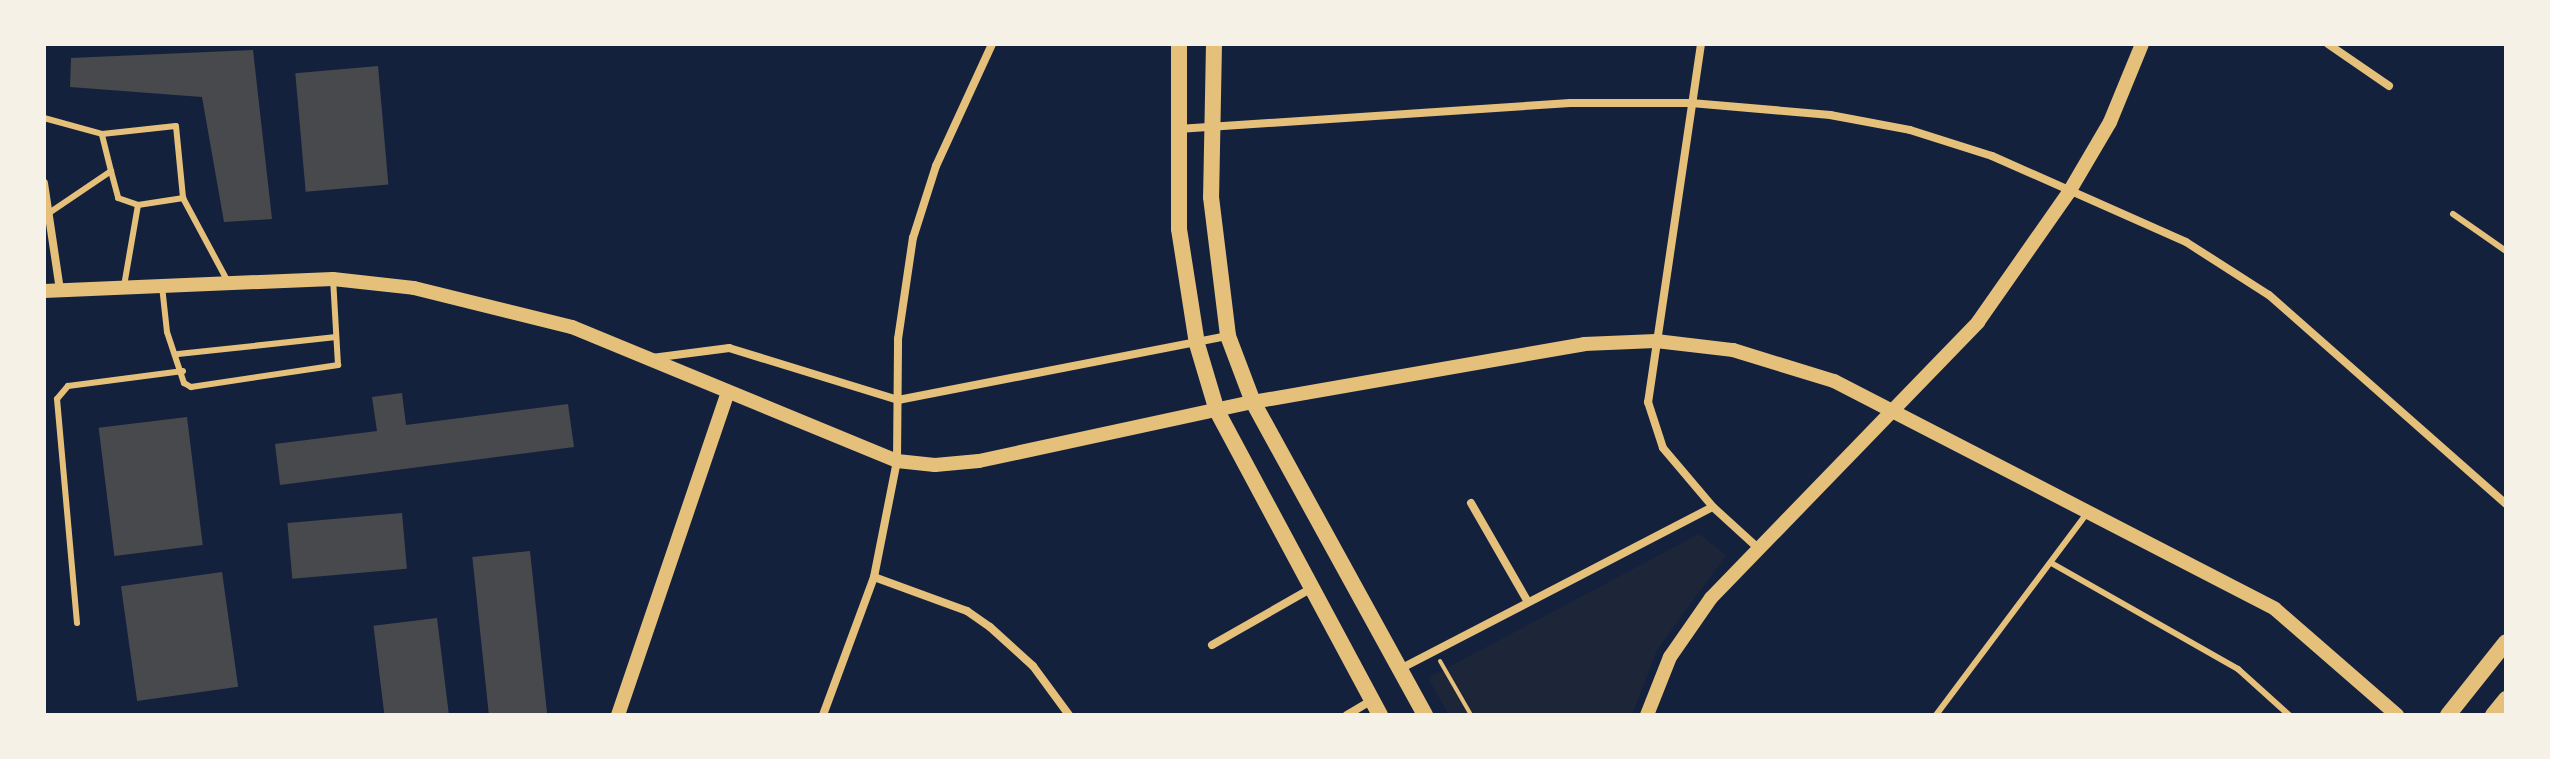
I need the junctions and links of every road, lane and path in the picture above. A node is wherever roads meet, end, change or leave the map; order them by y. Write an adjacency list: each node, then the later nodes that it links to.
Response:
1 (992, 44): 35 (street)
2 (1179, 44): 11 (main road)
3 (1214, 44): 10 (main road)
4 (1701, 44): 8 (street)
5 (2142, 44): 15 (street)
6 (2328, 44): 7 (street)
7 (2389, 86)
8 (1691, 103): 10 (street); 15 (street); 29 (street)
9 (44, 118): 12 (lane)
10 (1212, 128): 11 (street); 27 (main road)
11 (1177, 129): 30 (main road)
12 (102, 134): 13 (lane); 16 (lane)
13 (111, 171): 17 (lane); 18 (lane)
14 (44, 183): 18 (street)
15 (2069, 192): 38 (street); 41 (street)
16 (183, 198): 17 (lane); 22 (lane)
17 (138, 205): 23 (lane)
18 (49, 213): 25 (street)
19 (2453, 214): 20 (lane)
20 (2506, 251)
21 (333, 279): 22 (street); 28 (lane); 32 (street)
22 (228, 282): 24 (street)
23 (124, 286): 24 (street); 25 (street)
24 (162, 286): 31 (lane)
25 (60, 290): 26 (street)
26 (44, 291)
27 (1228, 336): 30 (street); 36 (main road)
28 (336, 337): 31 (lane); 33 (lane)
29 (1656, 341): 36 (street); 38 (street); 42 (street)
30 (1197, 344): 35 (street); 37 (main road)
31 (178, 354): 33 (lane)
32 (651, 358): 34 (street); 35 (street)
33 (183, 371): 49 (lane)
34 (728, 392): 39 (street); 56 (street)
35 (898, 400): 39 (street)
36 (1253, 402): 37 (street); 53 (main road)
37 (1217, 411): 39 (street); 47 (main road)
38 (1894, 412): 43 (street); 44 (street)
39 (897, 461): 46 (street)
40 (1471, 503): 48 (street)
41 (2506, 504)
42 (1713, 507): 44 (street); 48 (street)
43 (2088, 513): 45 (lane); 65 (street)
44 (1759, 549): 62 (street)
45 (2053, 564): 63 (lane); 64 (lane)
46 (874, 577): 57 (street); 58 (street)
47 (1312, 588): 51 (street); 55 (main road)
48 (1528, 602): 52 (street)
49 (77, 623)
50 (2506, 642): 66 (main road)
51 (1212, 645)
52 (1435, 651): 53 (street); 61 (path)
53 (1400, 669): 60 (main road)
54 (2506, 699): 67 (main road)
55 (1376, 708): 59 (street)
56 (618, 715)
57 (823, 715)
58 (1069, 715)
59 (1347, 715)
60 (1425, 715)
61 (1471, 715)
62 (1647, 715)
63 (1936, 715)
64 (2289, 715)
65 (2397, 715)
66 (2448, 715)
67 (2493, 715)

